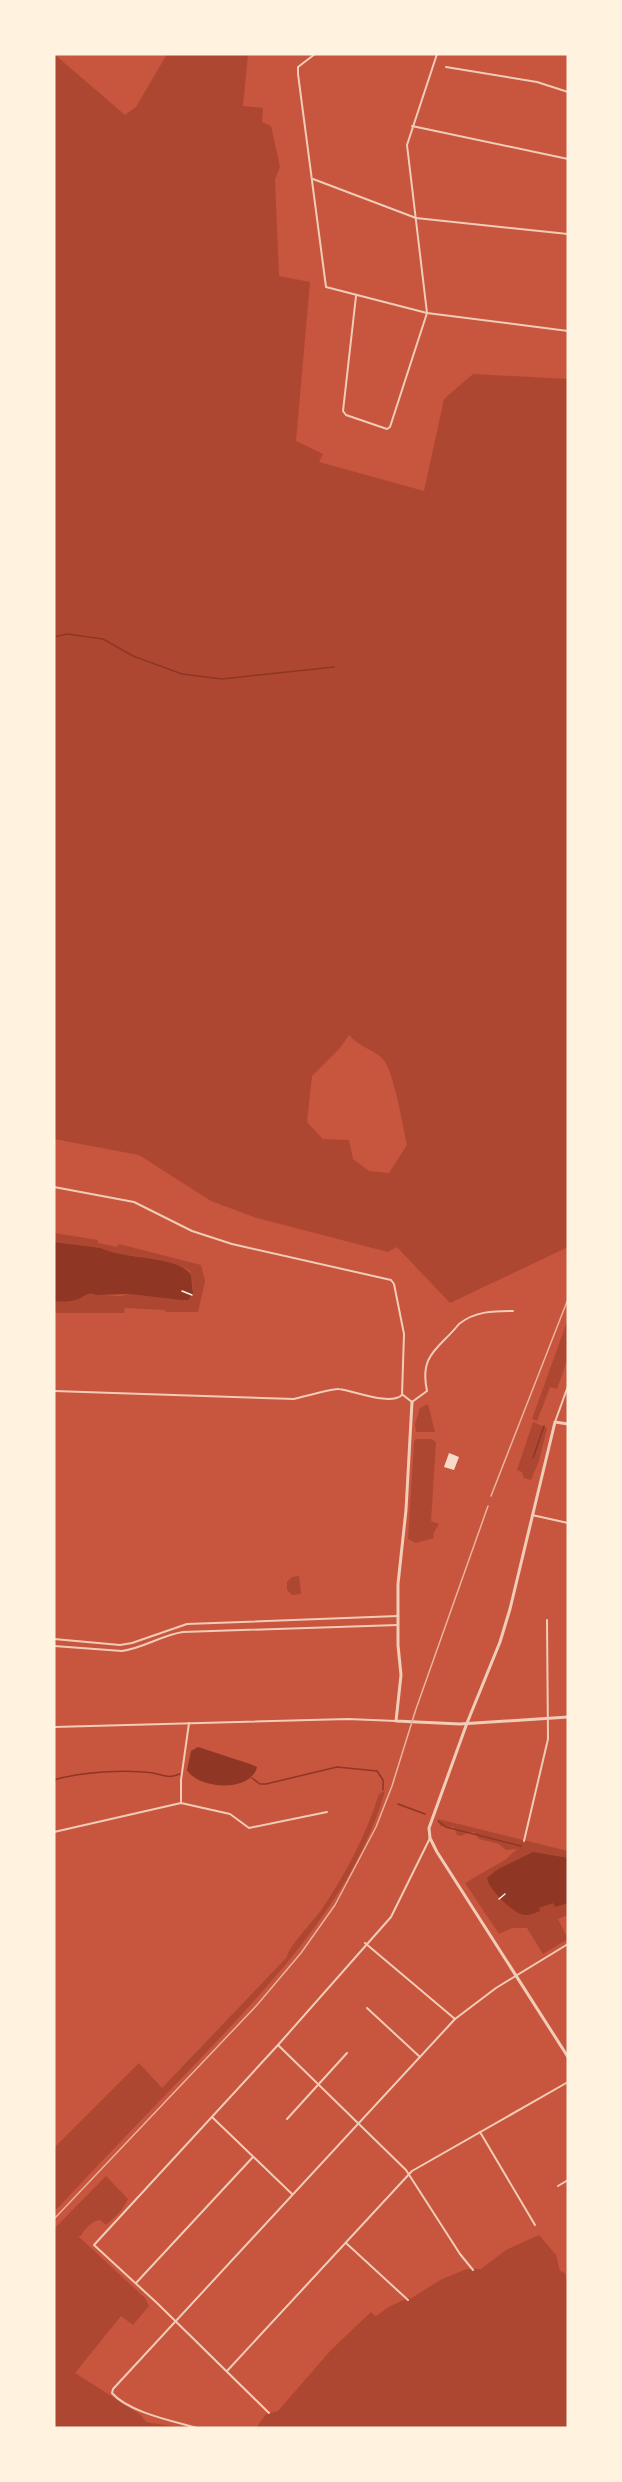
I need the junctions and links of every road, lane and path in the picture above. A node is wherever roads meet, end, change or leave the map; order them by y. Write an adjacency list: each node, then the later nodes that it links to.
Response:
1 (315, 54): 7 (street)
2 (437, 54): 5 (street)
3 (446, 67): 4 (street)
4 (568, 92)
5 (412, 126): 6 (street); 8 (street)
6 (568, 159)
7 (313, 179): 8 (street); 10 (street)
8 (416, 218): 9 (street); 11 (street)
9 (568, 234)
10 (356, 296): 11 (street); 11 (street)
11 (427, 313): 12 (street)
12 (568, 331)
13 (54, 1187): 19 (street)
14 (182, 1291): 15 (path)
15 (192, 1295)
16 (513, 1311): 20 (street)
17 (568, 1386): 21 (street)
18 (54, 1391): 19 (street)
19 (402, 1395): 20 (street)
20 (412, 1402): 25 (street)
21 (555, 1422): 22 (street); 23 (street)
22 (568, 1424)
23 (532, 1515): 24 (street); 34 (street)
24 (568, 1523)
25 (398, 1616): 27 (street); 28 (street)
26 (547, 1620): 31 (street)
27 (398, 1625): 29 (street); 32 (street)
28 (54, 1639)
29 (54, 1646)
30 (568, 1717): 31 (street)
31 (549, 1718): 34 (street); 40 (street)
32 (396, 1720): 33 (street); 34 (street)
33 (189, 1723): 35 (street); 36 (street)
34 (467, 1723): 39 (street)
35 (54, 1727)
36 (181, 1803): 37 (street); 38 (street)
37 (327, 1812)
38 (54, 1832)
39 (430, 1838): 43 (street); 45 (street)
40 (524, 1841)
41 (505, 1894): 42 (path)
42 (500, 1899)
43 (365, 1943): 47 (street); 48 (street)
44 (568, 1944): 45 (street)
45 (516, 1977): 47 (street); 50 (street)
46 (367, 2008): 51 (street)
47 (455, 2019): 51 (street)
48 (278, 2045): 53 (street); 54 (street)
49 (347, 2053): 53 (street)
50 (568, 2057)
51 (420, 2058): 56 (street)
52 (568, 2082): 57 (street)
53 (319, 2085): 55 (street); 56 (street)
54 (212, 2117): 58 (street); 66 (street)
55 (287, 2119)
56 (358, 2124): 59 (street); 62 (street)
57 (480, 2132): 59 (street); 63 (street)
58 (253, 2157): 62 (street); 66 (street)
59 (408, 2174): 64 (street); 65 (street)
60 (568, 2180): 61 (street)
61 (558, 2187)
62 (293, 2195): 68 (street)
63 (535, 2225)
64 (345, 2242): 67 (street); 69 (street)
65 (472, 2270)
66 (136, 2283): 68 (street)
67 (408, 2300)
68 (176, 2322): 69 (street); 71 (street)
69 (228, 2371): 70 (street)
70 (269, 2413)
71 (197, 2428)

